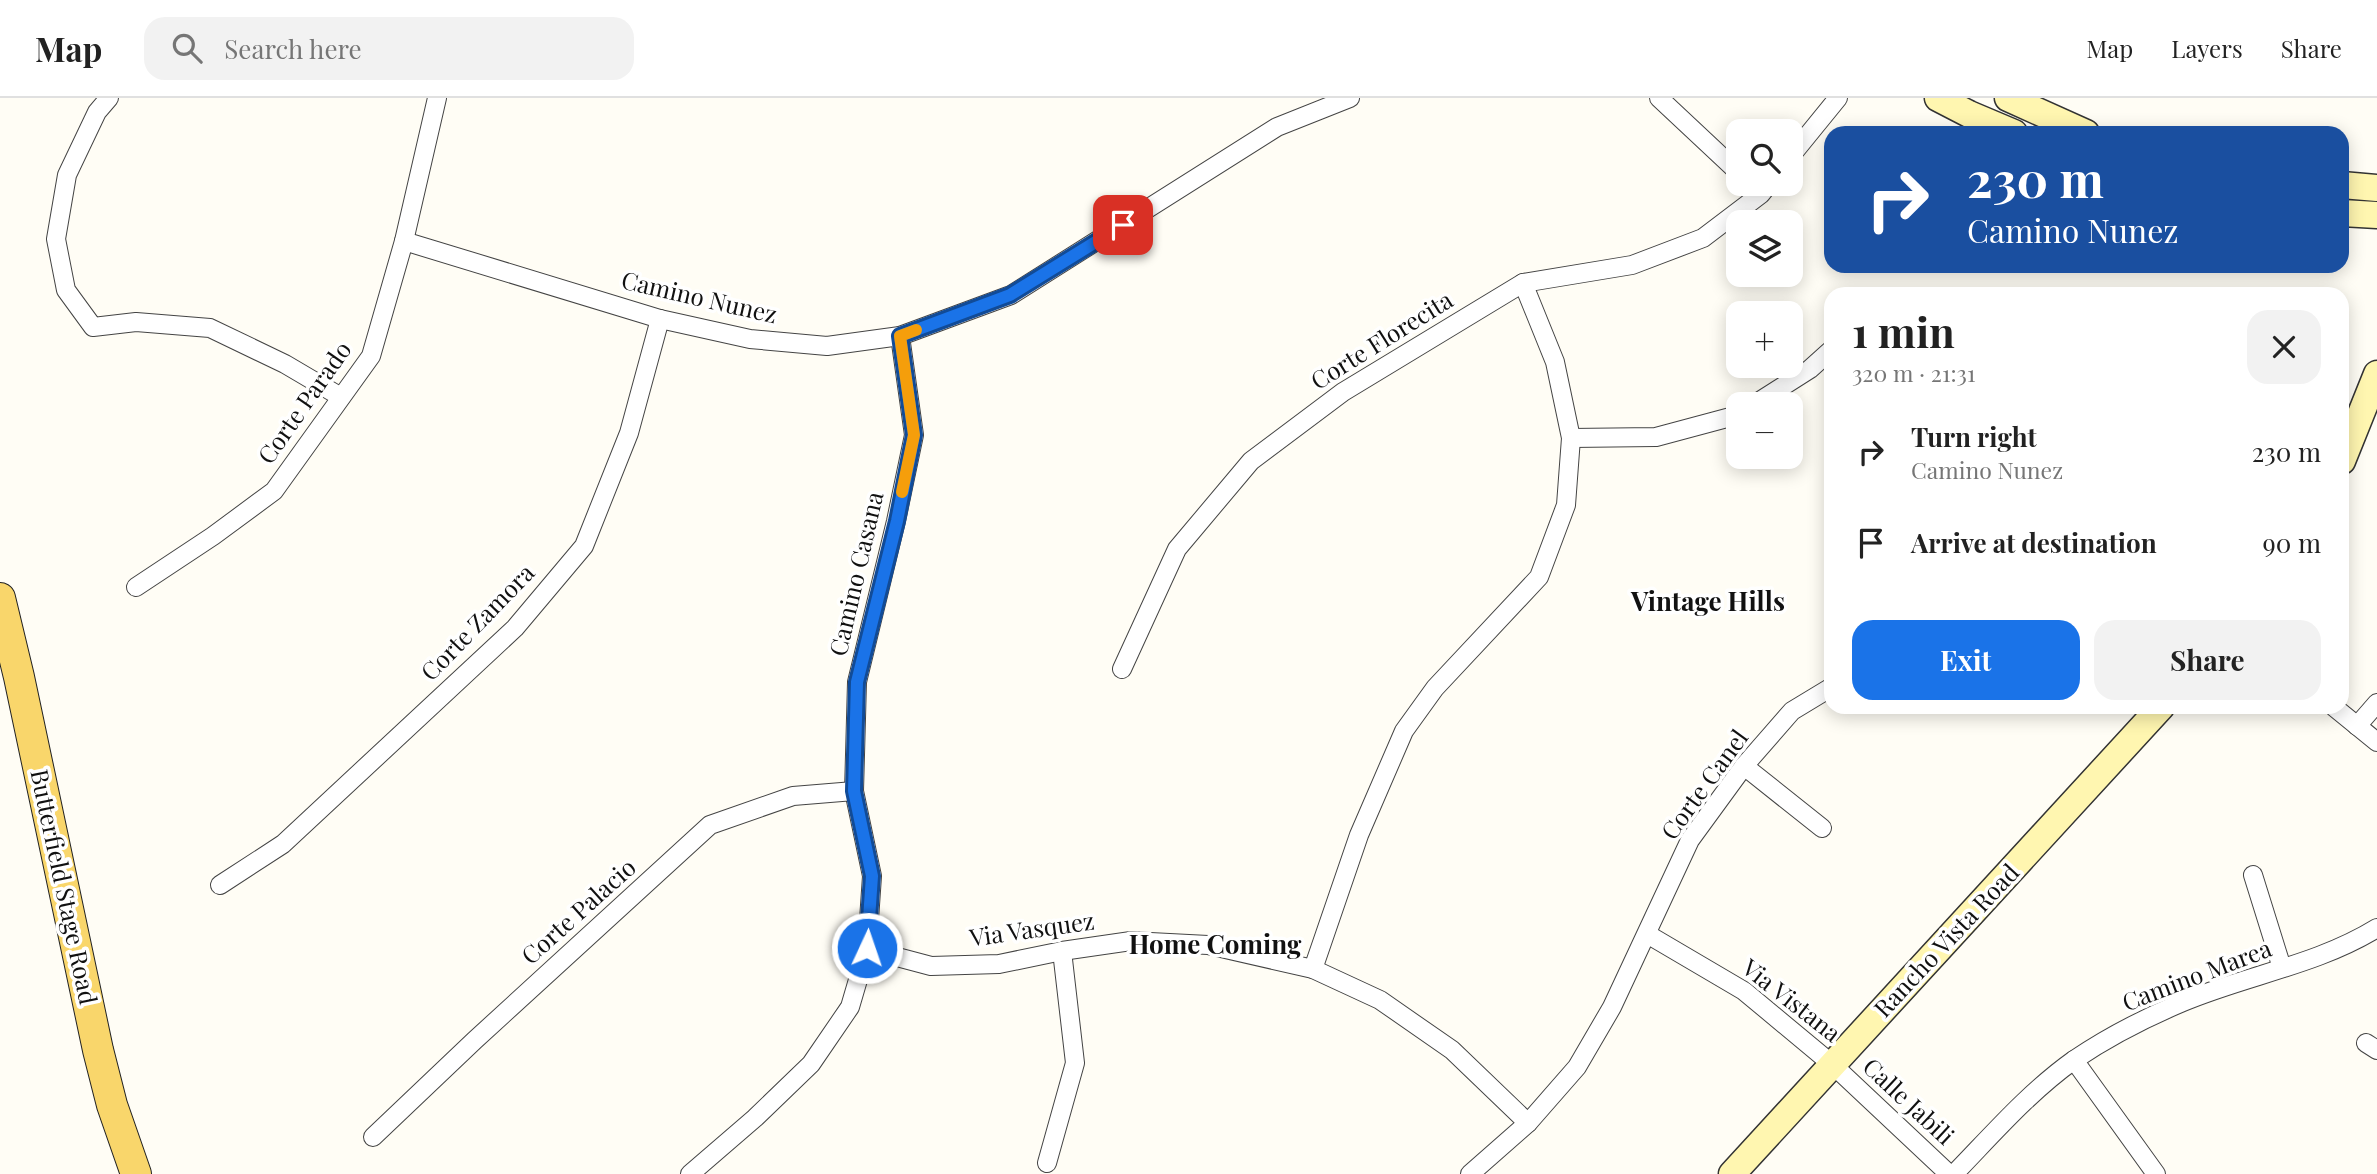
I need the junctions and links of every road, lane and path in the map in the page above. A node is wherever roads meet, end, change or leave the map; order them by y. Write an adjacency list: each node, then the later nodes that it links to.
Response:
1 (109, 98): 24 (street)
2 (437, 98): 17 (street, Corte Parado)
3 (1350, 98): 20 (street, Camino Nunez)
4 (1660, 98): 11 (street)
5 (1838, 98): 10 (street)
6 (1938, 98): 8 (main road)
7 (2008, 98): 9 (main road)
8 (1997, 126)
9 (2070, 126)
10 (1803, 141)
11 (1726, 161)
12 (2349, 186): 13 (main road)
13 (2377, 188)
14 (1750, 196): 18 (street, Corte Florecita)
15 (2349, 213): 16 (main road)
16 (2377, 215)
17 (404, 241): 19 (street, Camino Nunez); 24 (street, Corte Parado)
18 (1523, 284): 26 (street); 30 (street, Corte Florecita)
19 (660, 319): 20 (street, Camino Nunez); 41 (street, Corte Zamora)
20 (900, 336): 38 (street, Camino Casana)
21 (1824, 356): 23 (street)
22 (2377, 374): 27 (main road)
23 (1774, 392)
24 (341, 397): 28 (street, Corte Parado)
25 (1726, 418): 26 (street)
26 (1571, 438): 47 (street)
27 (2349, 444)
28 (136, 587)
29 (0, 598): 54 (main road, Butterfield Stage Road)
30 (1122, 669)
31 (1824, 691): 37 (street, Corte Canel)
32 (2377, 703): 35 (street)
33 (2155, 714): 49 (main road, Rancho Vista Road)
34 (2342, 714): 35 (street)
35 (2357, 726): 36 (street)
36 (2377, 742)
37 (1744, 766): 39 (street); 43 (street, Corte Canel)
38 (854, 791): 44 (street, Camino Casana); 51 (street, Corte Palacio)
39 (1822, 828)
40 (2253, 875): 46 (street)
41 (220, 885)
42 (2377, 928): 46 (street, Camino Marea)
43 (1647, 934): 49 (street, Via Vistana); 50 (street, Corte Canel)
44 (867, 948): 45 (street, Via Vasquez); 53 (street, Camino Casana)
45 (1062, 951): 47 (street, Via Vasquez); 52 (street)
46 (2282, 968): 48 (street, Camino Marea)
47 (1313, 969): 50 (street, Via Vasquez)
48 (2074, 1060): 57 (street, Camino Marea); 58 (street)
49 (1833, 1065): 56 (main road, Rancho Vista Road); 57 (street, Calle Jabili)
50 (1528, 1123): 55 (street, Corte Canel)
51 (373, 1137)
52 (1047, 1163)
53 (691, 1173)
54 (136, 1174)
55 (1470, 1174)
56 (1732, 1174)
57 (1952, 1174)
58 (2156, 1174)

